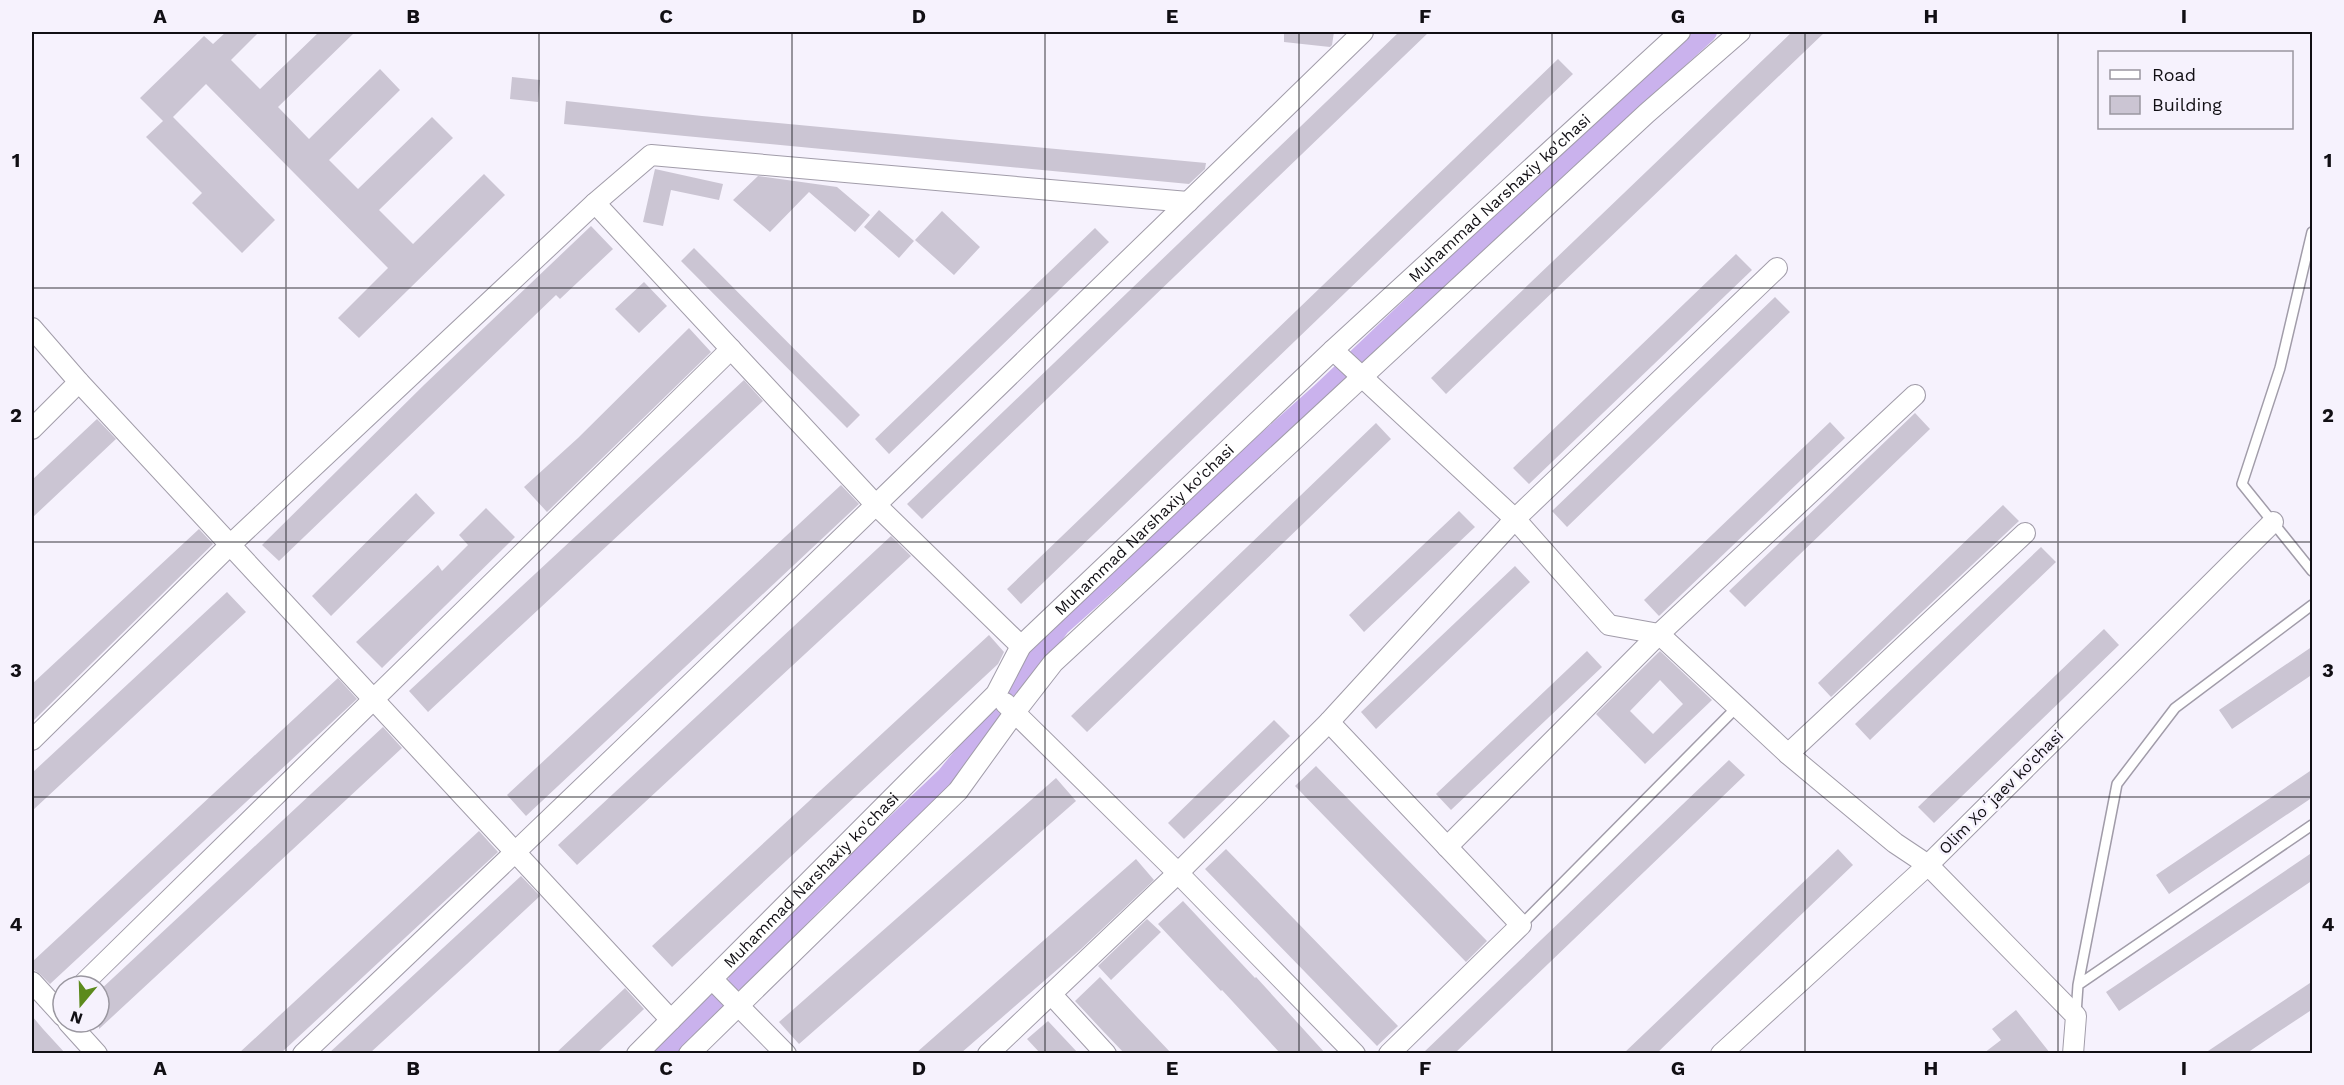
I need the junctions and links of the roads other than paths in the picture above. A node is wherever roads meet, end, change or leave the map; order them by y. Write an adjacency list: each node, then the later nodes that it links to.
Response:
1 (1363, 32): 4 (street)
2 (1680, 32): 10 (street, Muhammad Narshaxiy ko'chasi)
3 (1740, 32): 11 (street)
4 (1188, 202): 5 (street); 15 (street)
5 (595, 203): 9 (street); 19 (street)
6 (2313, 232): 17 (lane)
7 (1777, 268): 16 (street)
8 (32, 328): 12 (street)
9 (731, 349): 15 (street); 25 (street)
10 (1333, 350): 11 (street); 23 (street, Muhammad Narshaxiy ko'chasi)
11 (1362, 376): 16 (street); 27 (street)
12 (79, 382): 14 (street); 19 (street)
13 (1915, 394): 22 (street)
14 (32, 429)
15 (876, 505): 23 (street); 33 (street)
16 (1515, 519): 22 (street); 28 (street)
17 (2273, 522): 20 (lane); 34 (street, Olim Xoʻjaev ko'chasi)
18 (2025, 533): 30 (street)
19 (230, 545): 25 (street); 29 (street)
20 (2313, 571)
21 (2313, 605): 40 (lane)
22 (1659, 634): 26 (street); 32 (street)
23 (1021, 646): 24 (street, Muhammad Narshaxiy ko'chasi)
24 (996, 694): 27 (street); 38 (street, Muhammad Narshaxiy ko'chasi)
25 (373, 699): 33 (street); 37 (street)
26 (1737, 707): 30 (street); 36 (lane)
27 (1015, 712): 35 (street); 43 (street)
28 (1329, 722): 32 (street); 35 (street)
29 (32, 740)
30 (1788, 754): 34 (street)
31 (2313, 825): 40 (lane)
32 (1447, 847): 36 (street)
33 (515, 853): 45 (street); 48 (street)
34 (1928, 865): 44 (street); 56 (street, Olim Xoʻjaev ko'chasi)
35 (1178, 873): 41 (street); 54 (street)
36 (1521, 925): 55 (street)
37 (93, 974)
38 (712, 979): 43 (street); 45 (street, Muhammad Narshaxiy ko'chasi)
39 (32, 982): 42 (street)
40 (2078, 985): 44 (lane)
41 (1051, 994): 52 (street); 53 (street)
42 (51, 1001)
43 (739, 1006): 50 (street); 51 (street)
44 (2076, 1016): 57 (street)
45 (671, 1020): 49 (street, Muhammad Narshaxiy ko'chasi)
46 (81, 1034): 47 (street)
47 (97, 1053)
48 (303, 1053)
49 (637, 1053)
50 (688, 1053)
51 (786, 1053)
52 (988, 1053)
53 (1106, 1053)
54 (1355, 1053)
55 (1389, 1053)
56 (1722, 1053)
57 (2073, 1053)

